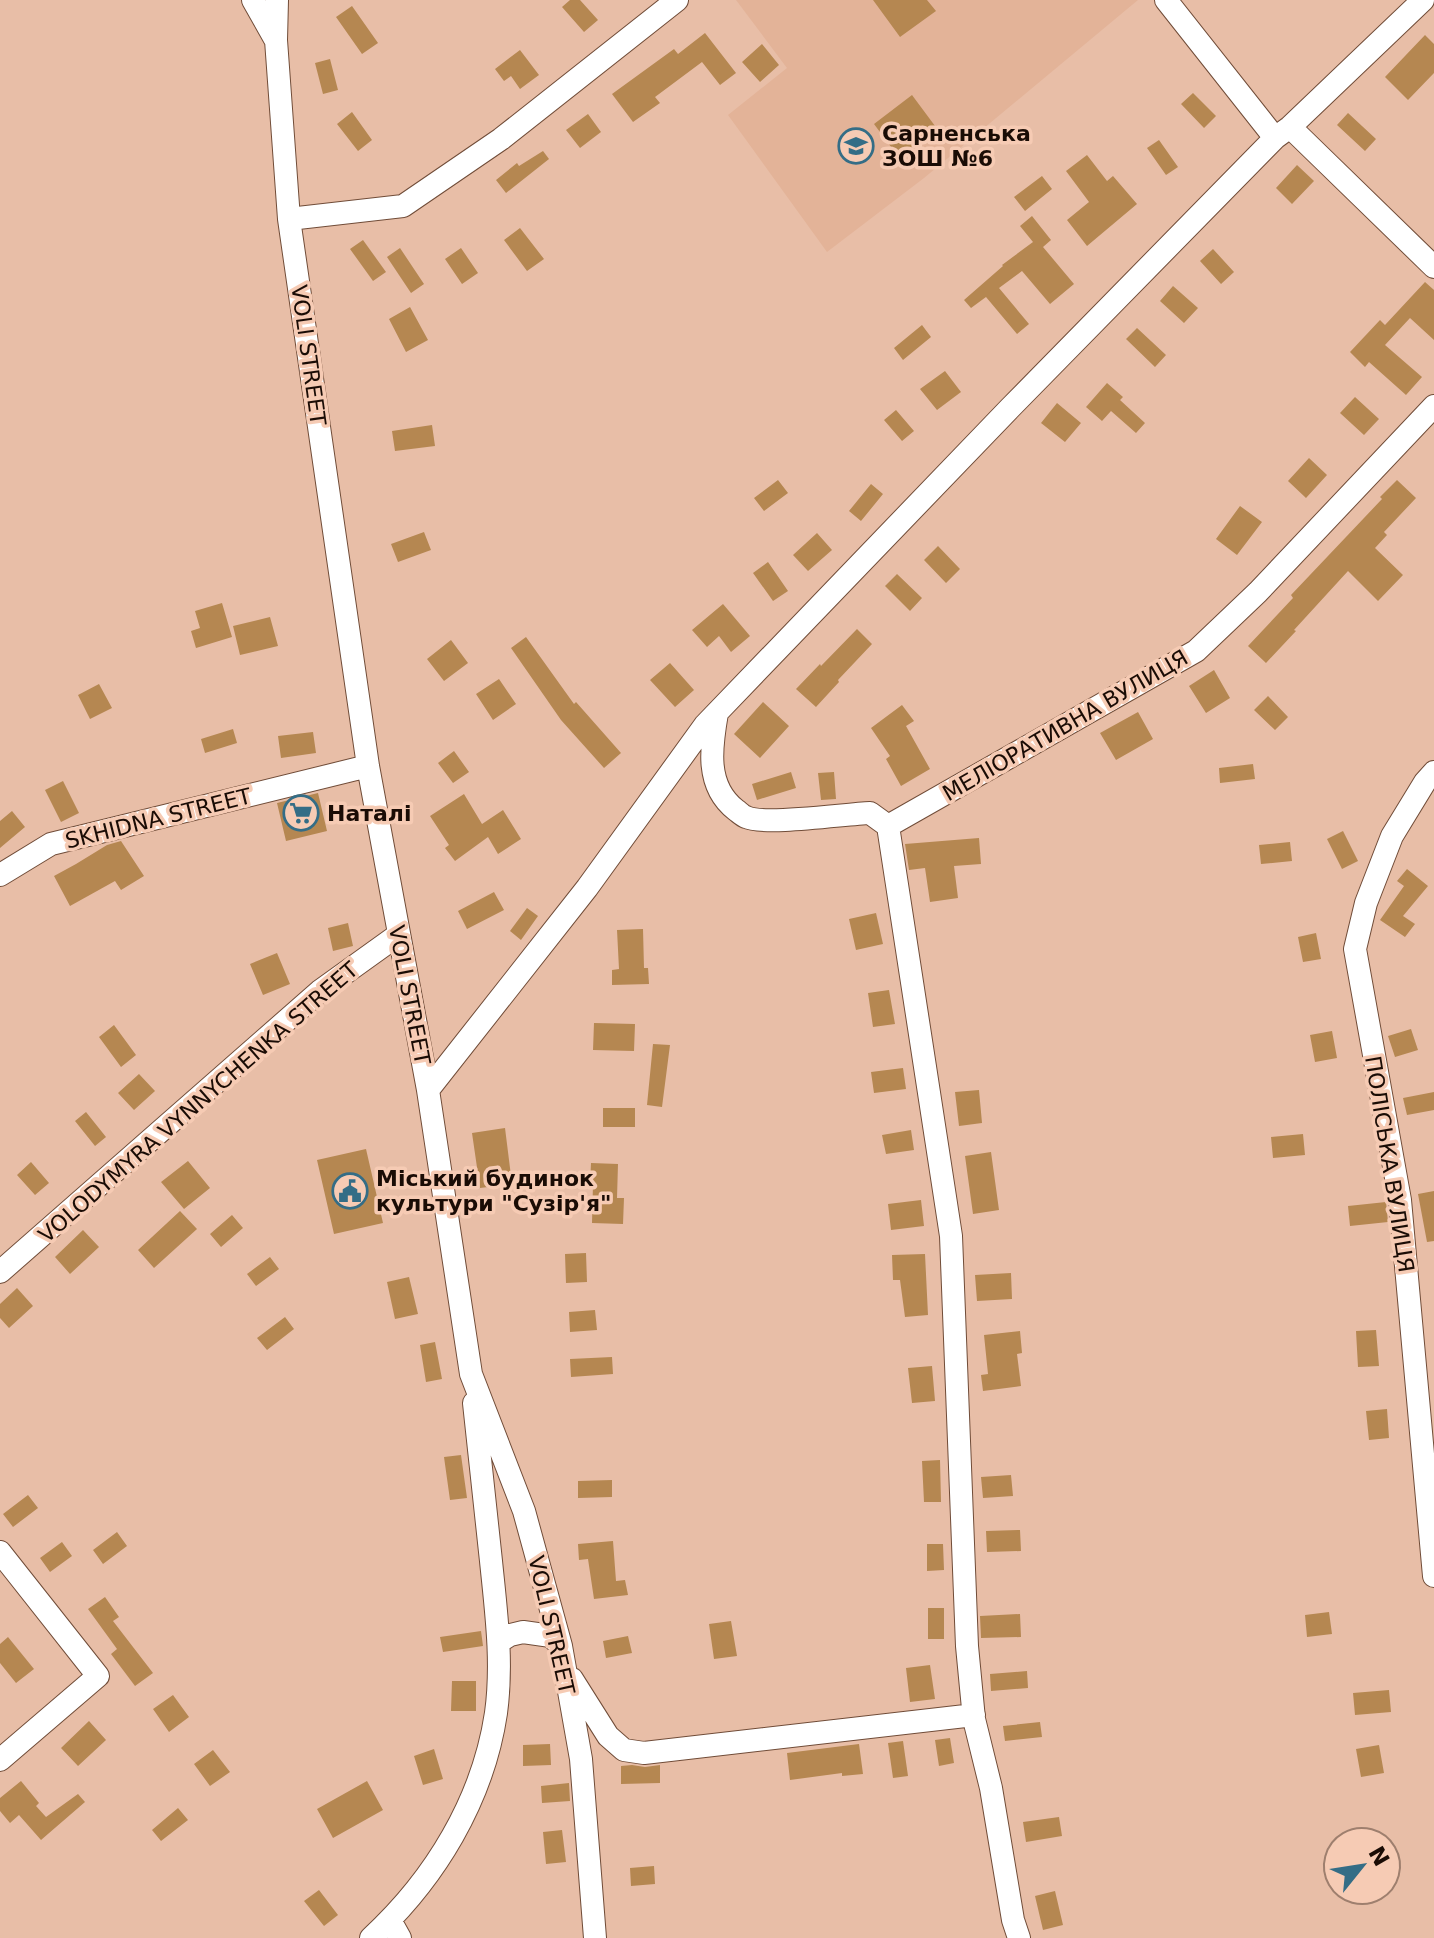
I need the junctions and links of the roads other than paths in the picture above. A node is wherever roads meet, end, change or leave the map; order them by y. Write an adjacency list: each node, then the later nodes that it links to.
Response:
1 (253, 0): 6 (street)
2 (277, 0): 6 (street, VOLI STREET)
3 (677, 0): 8 (street)
4 (1166, 0): 7 (street)
5 (1423, 0): 7 (street)
6 (276, 40): 8 (street, VOLI STREET)
7 (1282, 132): 9 (street); 11 (street)
8 (289, 219): 12 (street, VOLI STREET)
9 (1434, 267)
10 (1434, 406): 14 (street, МЕЛІОРАТИВНА ВУЛИЦЯ)
11 (717, 713): 14 (street); 17 (street)
12 (368, 766): 15 (street, SKHIDNA STREET); 16 (street, VOLI STREET)
13 (1434, 772): 21 (street, ПОЛІСЬКА ВУЛИЦЯ)
14 (888, 826): 24 (street)
15 (0, 875)
16 (398, 935): 17 (street, VOLI STREET); 18 (street, VOLODYMYRA VYNNYCHENKA STREET)
17 (428, 1090): 19 (street, VOLI STREET)
18 (0, 1272)
19 (471, 1374): 22 (street); 23 (street, VOLI STREET)
20 (0, 1552): 25 (street)
21 (1434, 1576)
22 (499, 1642): 23 (street); 26 (street)
23 (563, 1657): 24 (street); 28 (street, VOLI STREET)
24 (974, 1715): 29 (street)
25 (0, 1760)
26 (395, 1929): 27 (street)
27 (371, 1938)
28 (595, 1938)
29 (1019, 1938)

